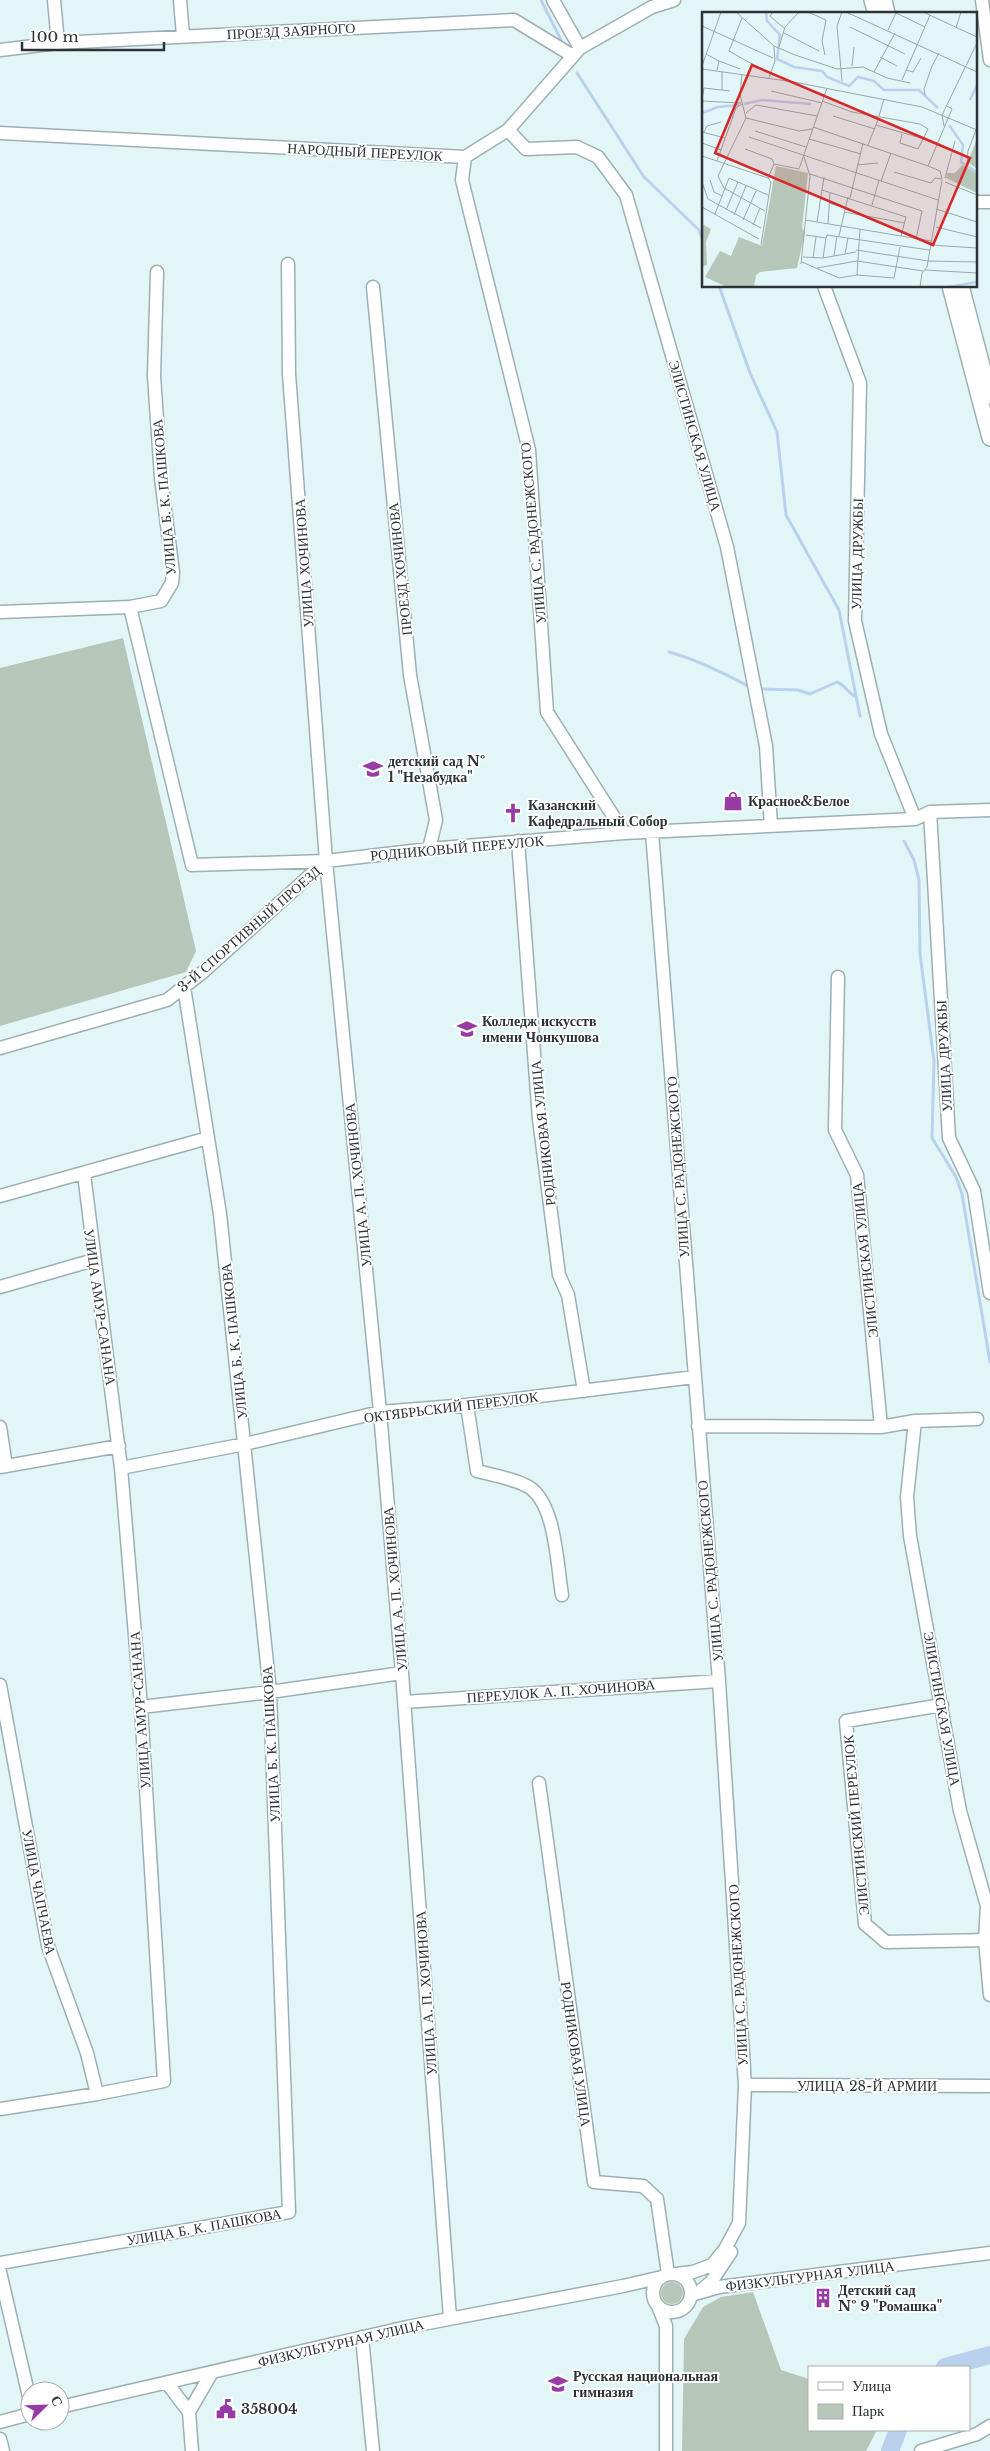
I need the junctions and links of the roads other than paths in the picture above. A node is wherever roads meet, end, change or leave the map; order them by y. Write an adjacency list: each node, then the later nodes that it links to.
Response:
1 (54, 0): 7 (street)
2 (180, 0): 6 (street)
3 (554, 0): 9 (street)
4 (674, 0): 9 (street)
5 (982, 0): 10 (street)
6 (183, 36): 7 (street, ПРОЕЗД ЗАЯРНОГО); 9 (street, ПРОЕЗД ЗАЯРНОГО)
7 (58, 43): 8 (street, ПРОЕЗД ЗАЯРНОГО)
8 (0, 50)
9 (576, 52): 11 (street)
10 (990, 60)
11 (508, 130): 13 (street); 27 (street, ЭЛИСТИНСКАЯ УЛИЦА)
12 (0, 133): 13 (street, НАРОДНЫЙ ПЕРЕУЛОК)
13 (465, 157): 29 (street, УЛИЦА С. РАДОНЕЖСКОГО)
14 (288, 264): 32 (street, УЛИЦА ХОЧИНОВА)
15 (157, 272): 22 (street, УЛИЦА Б. К. ПАШКОВА)
16 (374, 288): 31 (street, ПРОЕЗД ХОЧИНОВА)
17 (825, 288): 26 (street, УЛИЦА ДРУЖБЫ)
18 (951, 288): 21 (main road)
19 (962, 288): 20 (main road)
20 (990, 396)
21 (990, 438)
22 (130, 607): 23 (street); 32 (street, РОДНИКОВЫЙ ПЕРЕУЛОК)
23 (0, 612)
24 (990, 810): 25 (street, РОДНИКОВЫЙ ПЕРЕУЛОК)
25 (930, 812): 26 (street, РОДНИКОВЫЙ ПЕРЕУЛОК); 41 (street, УЛИЦА ДРУЖБЫ)
26 (915, 819): 27 (street, РОДНИКОВЫЙ ПЕРЕУЛОК)
27 (771, 826): 28 (street, РОДНИКОВЫЙ ПЕРЕУЛОК)
28 (652, 832): 29 (street, РОДНИКОВЫЙ ПЕРЕУЛОК); 42 (street, УЛИЦА С. РАДОНЕЖСКОГО)
29 (624, 833): 30 (street, РОДНИКОВЫЙ ПЕРЕУЛОК)
30 (518, 841): 31 (street, РОДНИКОВЫЙ ПЕРЕУЛОК); 43 (street, РОДНИКОВАЯ УЛИЦА)
31 (429, 849): 32 (street, РОДНИКОВЫЙ ПЕРЕУЛОК)
32 (326, 861): 34 (street, 3-Й СПОРТИВНЫЙ ПРОЕЗД); 45 (street, УЛИЦА А. П. ХОЧИНОВА)
33 (838, 978): 50 (street, ЭЛИСТИНСКАЯ УЛИЦА)
34 (184, 987): 35 (street, 3-Й СПОРТИВНЫЙ ПРОЕЗД); 36 (street, УЛИЦА Б. К. ПАШКОВА)
35 (0, 1048)
36 (208, 1138): 37 (street); 51 (street, УЛИЦА Б. К. ПАШКОВА)
37 (84, 1174): 38 (street); 39 (street, УЛИЦА АМУР-САНАНА)
38 (0, 1196)
39 (94, 1260): 40 (street); 52 (street, УЛИЦА АМУР-САНАНА)
40 (0, 1287)
41 (990, 1293)
42 (694, 1377): 43 (street, ОКТЯБРЬСКИЙ ПЕРЕУЛОК); 48 (street, УЛИЦА С. РАДОНЕЖСКОГО)
43 (584, 1391): 44 (street, ОКТЯБРЬСКИЙ ПЕРЕУЛОК)
44 (467, 1405): 45 (street, ОКТЯБРЬСКИЙ ПЕРЕУЛОК); 55 (street)
45 (380, 1412): 51 (street, ОКТЯБРЬСКИЙ ПЕРЕУЛОК); 56 (street, УЛИЦА А. П. ХОЧИНОВА)
46 (977, 1419): 47 (street)
47 (915, 1421): 50 (street); 61 (street, ЭЛИСТИНСКАЯ УЛИЦА)
48 (698, 1426): 50 (street); 57 (street, УЛИЦА С. РАДОНЕЖСКОГО)
49 (0, 1427): 53 (street)
50 (881, 1427)
51 (245, 1444): 54 (street, ОКТЯБРЬСКИЙ ПЕРЕУЛОК); 59 (street, УЛИЦА Б. К. ПАШКОВА)
52 (119, 1446): 53 (street); 54 (street, УЛИЦА АМУР-САНАНА)
53 (3, 1467)
54 (121, 1468): 62 (street, УЛИЦА АМУР-САНАНА)
55 (562, 1595)
56 (402, 1673): 59 (street); 60 (street, УЛИЦА А. П. ХОЧИНОВА)
57 (719, 1681): 60 (street, ПЕРЕУЛОК А. П. ХОЧИНОВА); 66 (street, УЛИЦА С. РАДОНЕЖСКОГО)
58 (0, 1685): 68 (street, УЛИЦА ЧАПЧАЕВА)
59 (270, 1692): 62 (street); 72 (street, УЛИЦА Б. К. ПАШКОВА)
60 (404, 1702): 78 (street, УЛИЦА А. П. ХОЧИНОВА)
61 (942, 1705): 64 (street, ЭЛИСТИНСКАЯ УЛИЦА); 64 (street, ЭЛИСТИНСКИЙ ПЕРЕУЛОК)
62 (141, 1707): 68 (street, УЛИЦА АМУР-САНАНА)
63 (539, 1783): 74 (street, РОДНИКОВАЯ УЛИЦА)
64 (987, 1940): 65 (street, ЭЛИСТИНСКАЯ УЛИЦА)
65 (990, 1995)
66 (745, 2086): 67 (street, УЛИЦА 28-Й АРМИИ); 70 (street, УЛИЦА С. РАДОНЕЖСКОГО)
67 (990, 2086)
68 (97, 2094): 69 (street, УЛИЦА АМУР-САНАНА)
69 (0, 2109)
70 (738, 2223): 74 (street, УЛИЦА С. РАДОНЕЖСКОГО); 76 (street)
71 (990, 2253): 76 (street, ФИЗКУЛЬТУРНАЯ УЛИЦА)
72 (0, 2263)
73 (0, 2272): 82 (street)
74 (669, 2275): 75 (street, ФИЗКУЛЬТУРНАЯ УЛИЦА); 76 (street); 77 (street)
75 (623, 2286): 77 (street, ФИЗКУЛЬТУРНАЯ УЛИЦА); 78 (street, ФИЗКУЛЬТУРНАЯ УЛИЦА)
76 (689, 2300): 77 (street, ФИЗКУЛЬТУРНАЯ УЛИЦА); 80 (street)
77 (657, 2304): 80 (street)
78 (450, 2318): 79 (street, ФИЗКУЛЬТУРНАЯ УЛИЦА)
79 (362, 2337): 81 (street, ФИЗКУЛЬТУРНАЯ УЛИЦА); 92 (street)
80 (667, 2348): 93 (street)
81 (211, 2374): 83 (street, ФИЗКУЛЬТУРНАЯ УЛИЦА); 85 (street)
82 (25, 2381)
83 (167, 2384): 84 (street, ФИЗКУЛЬТУРНАЯ УЛИЦА); 85 (street)
84 (70, 2405)
85 (188, 2412): 91 (street)
86 (20, 2417): 87 (street)
87 (0, 2422)
88 (990, 2426): 94 (street)
89 (0, 2439): 90 (street)
90 (3, 2451)
91 (192, 2451)
92 (373, 2451)
93 (666, 2451)
94 (921, 2451)

